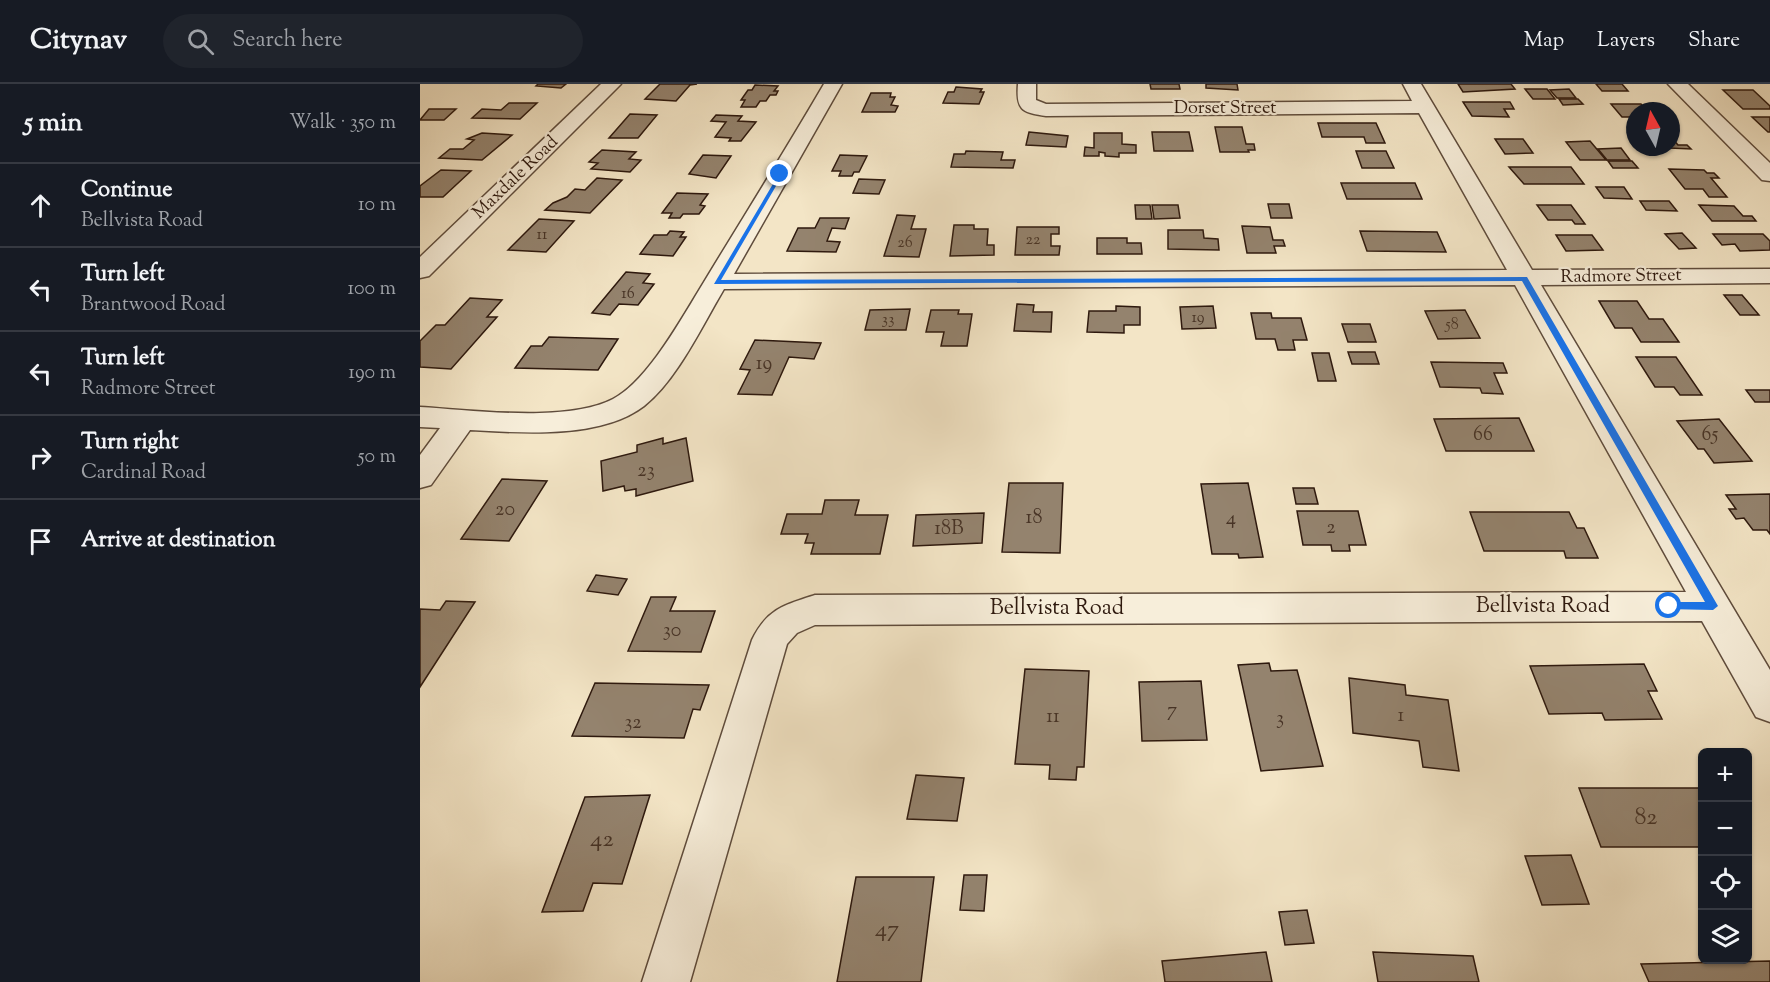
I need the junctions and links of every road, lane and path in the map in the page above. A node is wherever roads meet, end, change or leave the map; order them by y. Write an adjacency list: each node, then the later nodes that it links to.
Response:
1 (612, 84): 7 (street, Maxdale Road)
2 (833, 84): 10 (street)
3 (1677, 84): 6 (street)
4 (1026, 93): 5 (street, Dorset Street)
5 (1419, 95): 9 (street)
6 (1770, 175)
7 (420, 271)
8 (1770, 276): 9 (street, Radmore Street)
9 (1524, 279): 10 (street, Radmore Street); 14 (street)
10 (716, 282): 12 (street)
11 (420, 417): 12 (street)
12 (463, 419): 13 (street)
13 (420, 477)
14 (1713, 606): 15 (street); 16 (street, Bellvista Road)
15 (1770, 705)
16 (666, 982)

